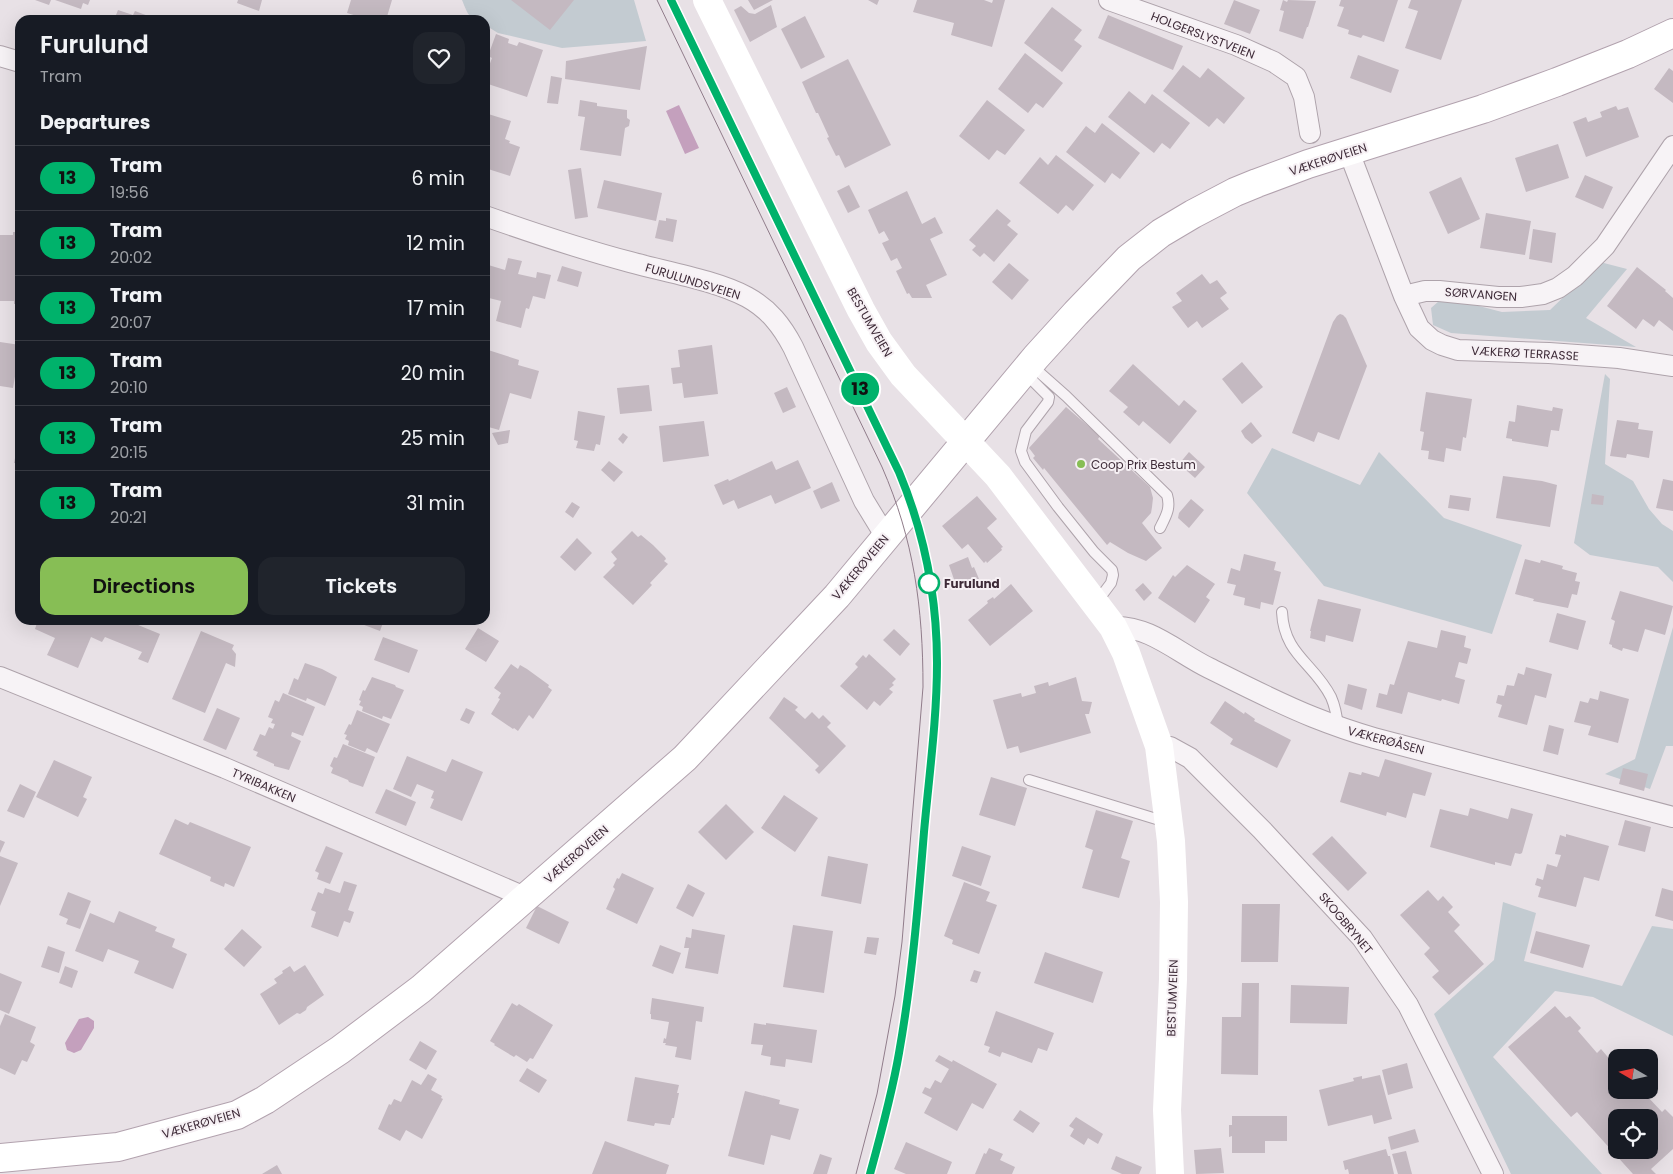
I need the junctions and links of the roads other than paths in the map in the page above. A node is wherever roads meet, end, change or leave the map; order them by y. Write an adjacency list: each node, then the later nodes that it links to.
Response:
1 (707, 0): 13 (main road, BESTUMVEIEN)
2 (1109, 0): 6 (street, HOLGERSLYSTVEIEN)
3 (1673, 33): 8 (main road, VÆKERØVEIEN)
4 (0, 56): 5 (street)
5 (15, 60)
6 (1310, 133)
7 (1673, 146): 10 (street, SØRVANGEN)
8 (1349, 152): 10 (street); 12 (main road, VÆKERØVEIEN)
9 (490, 218): 15 (street, FURULUNDSVEIEN)
10 (1404, 296): 11 (street, VÆKERØ TERRASSE)
11 (1673, 366)
12 (1027, 368): 13 (main road, VÆKERØVEIEN); 14 (lane); 16 (lane)
13 (967, 441): 15 (main road, VÆKERØVEIEN); 16 (main road, BESTUMVEIEN)
14 (1160, 528)
15 (886, 537): 25 (main road, VÆKERØVEIEN)
16 (1095, 604): 18 (main road, BESTUMVEIEN)
17 (1282, 612): 20 (lane)
18 (1113, 627): 20 (street, VÆKERØÅSEN); 21 (main road, BESTUMVEIEN)
19 (0, 677): 25 (street, TYRIBAKKEN)
20 (1338, 727): 23 (street, VÆKERØÅSEN)
21 (1159, 746): 24 (main road, BESTUMVEIEN); 28 (street, SKOGBRYNET)
22 (1029, 780): 24 (lane)
23 (1673, 817)
24 (1169, 822): 27 (main road, BESTUMVEIEN)
25 (526, 898): 26 (main road, VÆKERØVEIEN)
26 (0, 1158)
27 (1170, 1174)
28 (1493, 1174)

